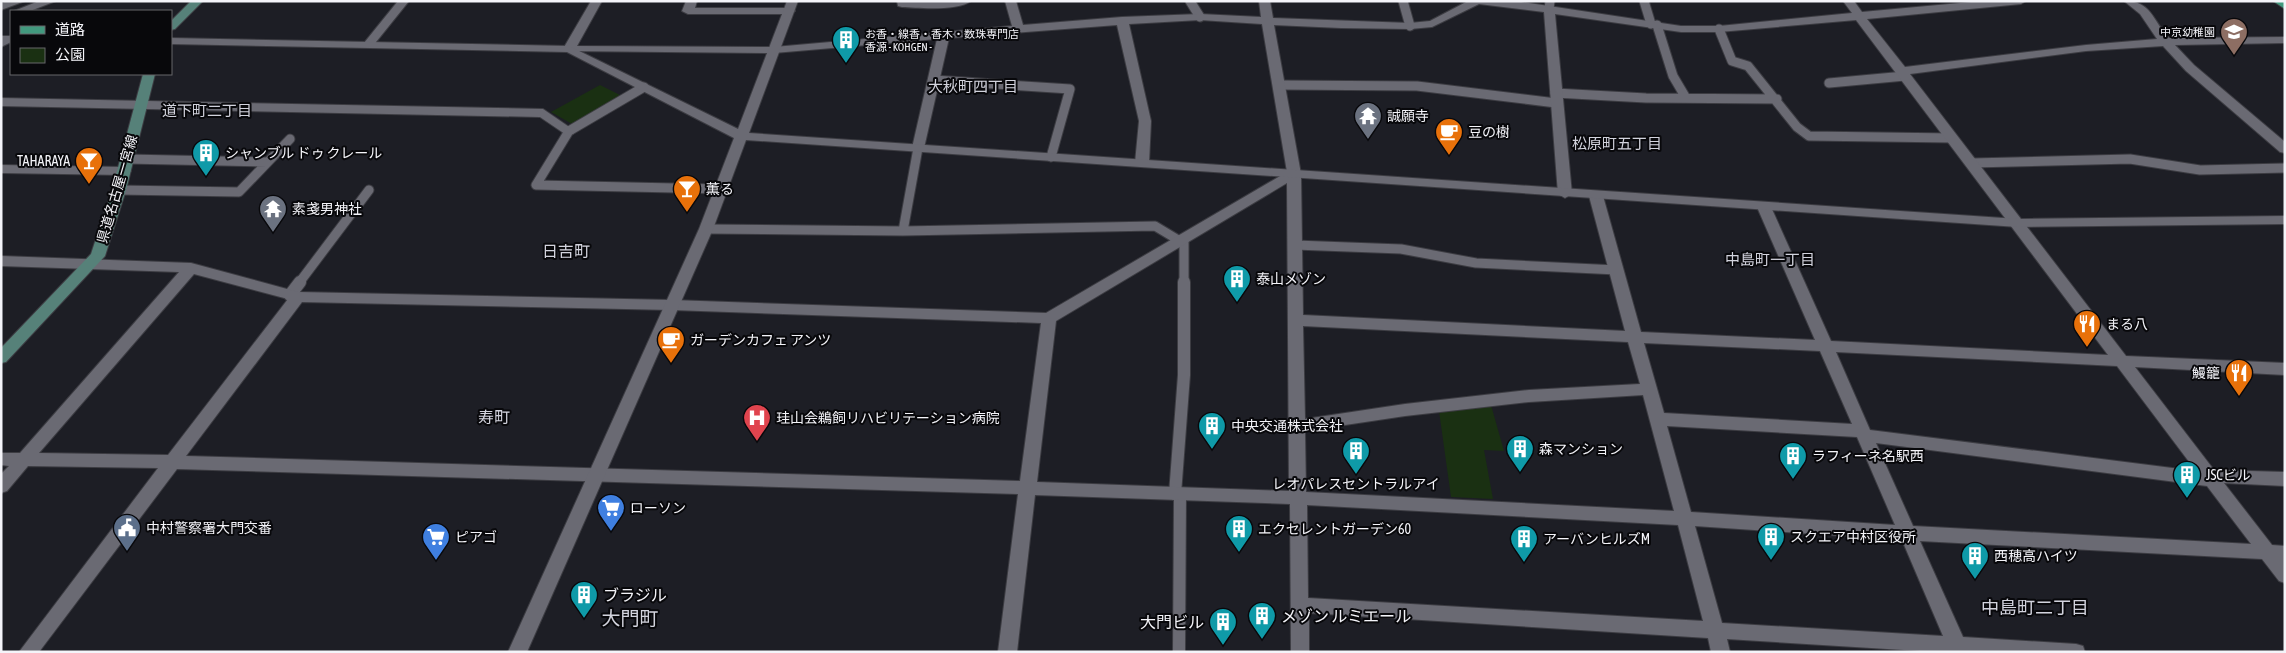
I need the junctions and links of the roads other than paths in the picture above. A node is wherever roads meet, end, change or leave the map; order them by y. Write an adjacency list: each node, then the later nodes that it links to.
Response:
1 (20, 1): 22 (street)
2 (51, 1): 23 (street)
3 (198, 1): 30 (main road)
4 (404, 1): 37 (street)
5 (597, 1): 38 (street)
6 (692, 1): 20 (street)
7 (903, 1): 8 (street)
8 (966, 1)
9 (1010, 1): 31 (street)
10 (1190, 1): 25 (lane)
11 (1264, 1): 27 (street)
12 (1403, 1): 29 (lane)
13 (1477, 1): 19 (street); 29 (street)
14 (1644, 1): 28 (lane)
15 (1848, 1): 24 (street)
16 (2021, 1): 24 (street)
17 (2129, 1): 36 (street)
18 (2278, 1): 21 (main road)
19 (1549, 5): 28 (street); 46 (street)
20 (791, 6): 39 (street)
21 (2285, 6)
22 (1, 7)
23 (23, 10)
24 (1859, 16): 32 (street); 40 (street)
25 (1200, 17): 26 (street); 27 (street)
26 (1122, 20): 31 (street); 59 (street)
27 (1268, 22): 29 (street); 44 (street)
28 (1654, 25): 32 (street); 47 (lane)
29 (1410, 26)
30 (172, 27)
31 (1018, 29): 33 (street)
32 (1719, 29): 48 (lane)
33 (944, 35): 39 (street); 42 (street)
34 (2285, 40): 36 (street)
35 (172, 41): 37 (street)
36 (2165, 42): 40 (street); 56 (street)
37 (368, 45): 38 (street)
38 (568, 49): 39 (street); 45 (street)
39 (774, 50): 52 (street)
40 (1904, 74): 43 (lane); 53 (street)
41 (149, 75): 50 (main road, 県道名古屋一宮線)
42 (934, 80): 55 (street); 57 (lane)
43 (1829, 83)
44 (1280, 85): 46 (lane); 64 (street)
45 (644, 87): 51 (lane); 52 (street)
46 (1556, 98): 47 (lane); 68 (street)
47 (1686, 98): 48 (lane)
48 (1776, 99): 53 (lane)
49 (1, 102): 50 (street)
50 (141, 105): 51 (street); 61 (main road, 県道名古屋一宮線)
51 (569, 131): 65 (lane)
52 (741, 136): 55 (street); 65 (street)
53 (1952, 138): 60 (street)
54 (290, 139): 58 (lane)
55 (918, 148): 57 (street); 74 (lane)
56 (2285, 149)
57 (1051, 157): 59 (street)
58 (268, 162): 61 (lane); 66 (lane)
59 (1142, 163): 64 (street)
60 (1972, 163): 62 (lane); 72 (street)
61 (125, 165): 63 (street); 66 (main road, 県道名古屋一宮線)
62 (2285, 168)
63 (2, 169)
64 (1294, 174): 68 (street); 75 (street); 76 (street)
65 (721, 189): 73 (street)
66 (119, 190): 78 (main road, 県道名古屋一宮線)
67 (369, 190): 81 (lane)
68 (1565, 194): 69 (street)
69 (1596, 196): 70 (street); 80 (street)
70 (1764, 207): 72 (street); 86 (street)
71 (2285, 220): 72 (street)
72 (2018, 223): 88 (street)
73 (706, 229): 74 (lane); 82 (street)
74 (903, 231): 75 (lane)
75 (1182, 240): 83 (street); 102 (lane)
76 (1295, 245): 80 (lane); 84 (street)
77 (1, 261): 78 (street)
78 (90, 264): 79 (street); 87 (main road, 県道名古屋一宮線)
79 (191, 268): 81 (street); 95 (street)
80 (1617, 270): 85 (street)
81 (294, 296): 82 (street); 96 (street)
82 (672, 305): 83 (street); 97 (street)
83 (1049, 318): 101 (street)
84 (1296, 320): 85 (street); 92 (street)
85 (1635, 338): 86 (street); 90 (street)
86 (1826, 347): 88 (street); 93 (street)
87 (2, 356)
88 (2124, 362): 89 (street); 98 (street)
89 (2285, 369)
90 (1649, 389): 91 (street); 92 (street)
91 (1658, 419): 93 (street); 104 (street)
92 (1297, 426): 103 (street)
93 (1863, 433): 98 (street); 105 (street)
94 (1, 459): 95 (street)
95 (24, 460): 96 (street); 100 (street)
96 (173, 462): 97 (street); 112 (street)
97 (596, 476): 101 (street); 113 (street)
98 (2211, 478): 99 (street); 106 (street)
99 (2285, 479)
100 (1, 486)
101 (1028, 490): 102 (street); 114 (street)
102 (1178, 494): 103 (street); 115 (lane)
103 (1298, 498): 104 (street); 109 (street)
104 (1684, 517): 105 (street); 110 (street)
105 (1907, 533): 106 (street); 111 (street)
106 (2267, 553): 107 (street); 108 (street)
107 (2285, 554)
108 (2285, 576)
109 (1299, 605): 110 (street); 116 (street)
110 (1716, 631): 111 (street); 117 (street)
111 (1958, 648): 118 (street)
112 (28, 652)
113 (517, 652)
114 (1007, 652)
115 (1180, 652)
116 (1300, 652)
117 (1721, 652)
118 (2076, 652)

